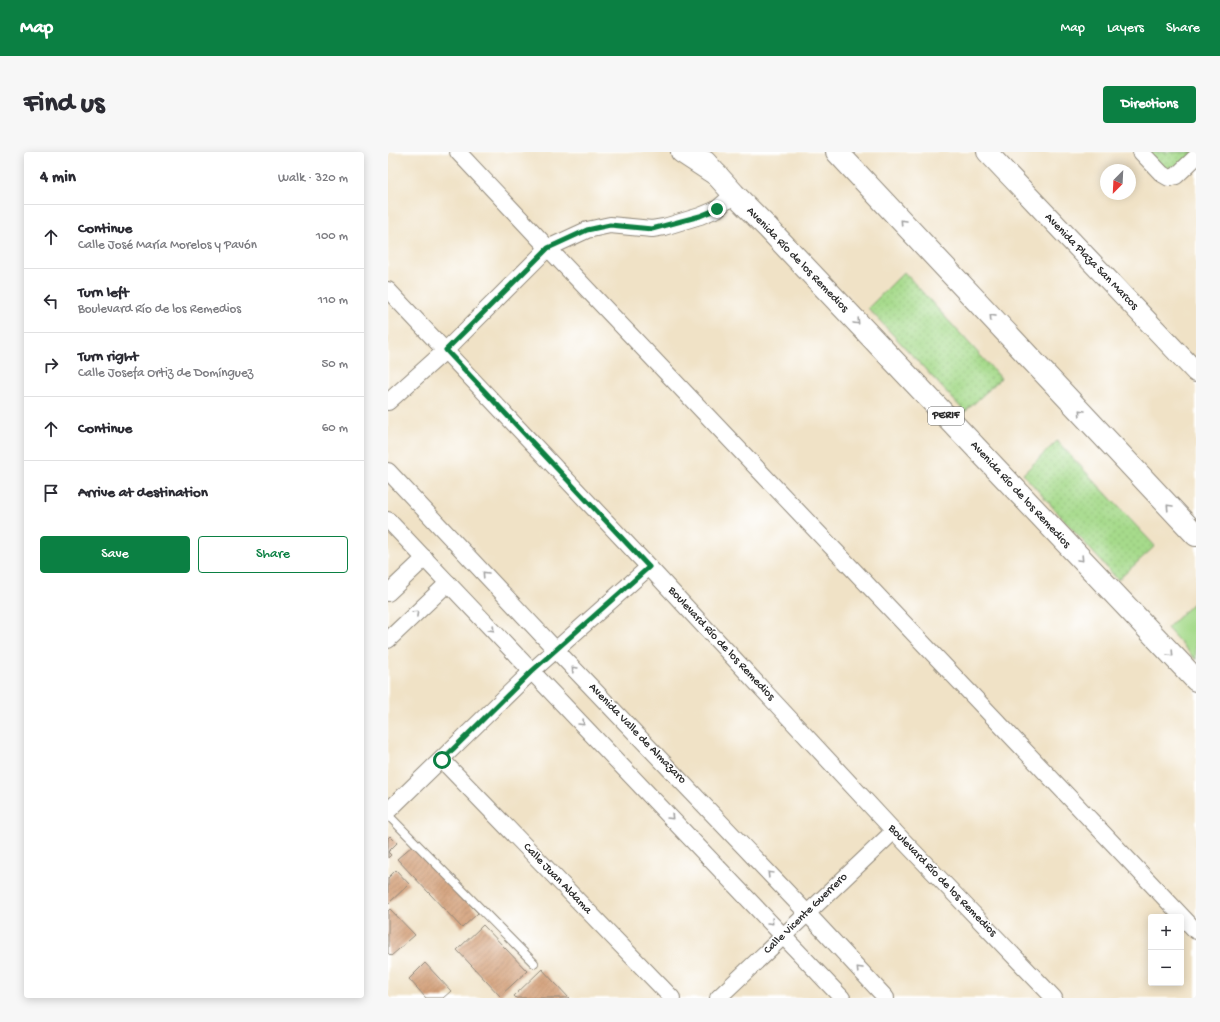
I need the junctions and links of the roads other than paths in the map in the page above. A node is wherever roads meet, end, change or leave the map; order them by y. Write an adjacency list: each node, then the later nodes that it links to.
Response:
1 (458, 152): 10 (street)
2 (682, 152): 8 (highway)
3 (696, 152): 8 (highway, Avenida Río de los Remedios / PERIF)
4 (837, 152): 17 (highway, one-way to 4)
5 (987, 152): 13 (street, Avenida Plaza San Marcos)
6 (1141, 152): 7 (street)
7 (1196, 157)
8 (717, 175): 9 (highway, Avenida Río de los Remedios / PERIF)
9 (734, 194): 10 (street); 25 (highway, Avenida Río de los Remedios / PERIF, one-way to 25)
10 (548, 248): 12 (street); 31 (street)
11 (388, 290): 12 (street, Boulevard Río de los Remedios)
12 (446, 350): 14 (street); 19 (street, Boulevard Río de los Remedios)
13 (1196, 372)
14 (388, 402)
15 (388, 471): 23 (street, Avenida Valle de Almazaro, one-way to 15)
16 (388, 520): 18 (street)
17 (1196, 535)
18 (425, 558): 20 (street); 21 (street)
19 (649, 567): 23 (street); 29 (street, Boulevard Río de los Remedios)
20 (448, 583): 22 (street, one-way to 20); 24 (street, one-way to 24)
21 (388, 593)
22 (388, 640)
23 (556, 650): 24 (street); 30 (street, Avenida Valle de Almazaro, one-way to 23)
24 (532, 671): 26 (street); 32 (street, one-way to 32)
25 (1196, 680)
26 (442, 760): 27 (street); 34 (street, Calle Juan Aldama)
27 (388, 811)
28 (388, 815): 33 (lane)
29 (894, 831): 30 (street, Calle Vicente Guerrero); 38 (street, Boulevard Río de los Remedios)
30 (807, 913): 32 (street, Calle Vicente Guerrero); 37 (street, Avenida Valle de Almazaro, one-way to 30)
31 (1196, 931)
32 (784, 936): 35 (street, Calle Vicente Guerrero); 36 (street)
33 (534, 963)
34 (672, 998)
35 (718, 998)
36 (842, 998)
37 (886, 998)
38 (1054, 998)

